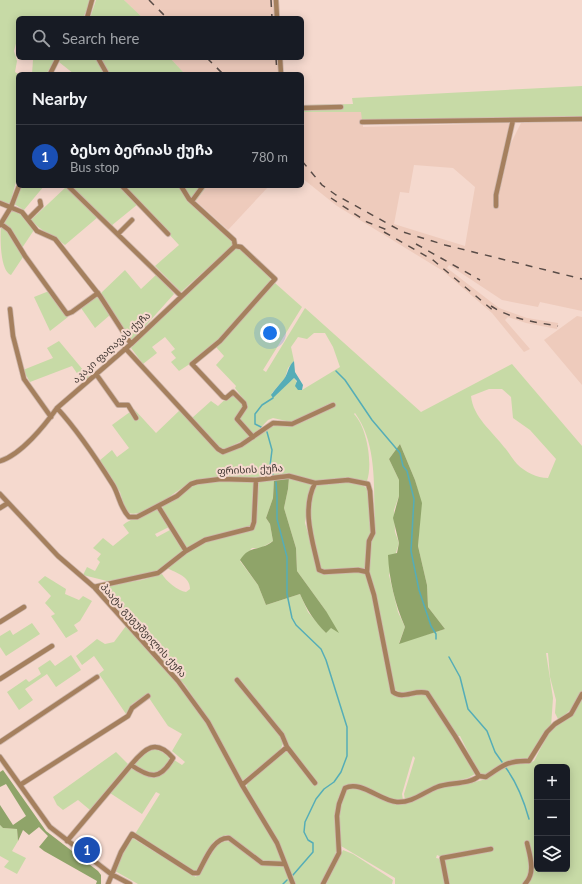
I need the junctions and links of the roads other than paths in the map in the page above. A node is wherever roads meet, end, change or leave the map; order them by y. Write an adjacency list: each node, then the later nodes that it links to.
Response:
1 (92, 0): 3 (street)
2 (276, 0): 4 (street)
3 (88, 16)
4 (277, 16)
5 (57, 60): 8 (street)
6 (99, 60): 9 (street)
7 (280, 60): 10 (street)
8 (51, 72)
9 (106, 72)
10 (281, 72)
11 (341, 107): 12 (street)
12 (304, 108)
13 (582, 119): 14 (street)
14 (513, 120): 15 (street); 24 (street)
15 (362, 122)
16 (17, 188): 25 (street)
17 (70, 188): 29 (street)
18 (124, 188): 30 (street)
19 (183, 188): 22 (street)
20 (202, 188): 22 (street)
21 (40, 200): 26 (street)
22 (192, 201): 31 (street)
23 (0, 203): 25 (street)
24 (496, 206)
25 (11, 208): 26 (street); 28 (street)
26 (28, 220): 32 (street)
27 (132, 220): 29 (street)
28 (0, 225): 32 (street)
29 (118, 234): 33 (street)
30 (168, 234)
31 (235, 246): 33 (street, აკაკი ფაღავას ქუჩა); 42 (street)
32 (98, 293): 35 (street)
33 (181, 296): 35 (street, აკაკი ფაღავას ქუჩა)
34 (10, 309): 40 (street)
35 (131, 344): 36 (street, აკაკი ფაღავას ქუჩა)
36 (125, 348): 37 (street, აკაკი ფაღავას ქუჩა); 42 (street)
37 (96, 374): 39 (street, აკაკი ფაღავას ქუჩა); 41 (street)
38 (333, 405): 42 (street)
39 (57, 408): 40 (street, აკაკი ფაღავას ქუჩა); 48 (street, ფრისის ქუჩა)
40 (51, 417): 43 (street, აკაკი ფაღავას ქუჩა)
41 (136, 418)
42 (253, 437)
43 (0, 460)
44 (256, 480): 45 (street, ფრისის ქუჩა); 48 (street, ფრისის ქუჩა); 50 (street)
45 (315, 483): 51 (street); 51 (street, ფრისის ქუჩა)
46 (0, 494): 47 (street, პაატა გუგუშვილის ქუჩა)
47 (8, 503): 49 (street); 52 (street, პაატა გუგუშვილის ქუჩა)
48 (158, 506): 50 (street)
49 (0, 508)
50 (186, 551): 52 (street)
51 (367, 572): 65 (street, ფრისის ქუჩა)
52 (94, 587): 68 (street, პაატა გუგუშვილის ქუჩა)
53 (24, 607): 54 (street)
54 (0, 622)
55 (52, 646): 57 (street)
56 (97, 677): 61 (street)
57 (0, 679)
58 (237, 680): 62 (street)
59 (582, 694): 65 (street)
60 (148, 696): 67 (street)
61 (0, 742)
62 (287, 748): 66 (street); 68 (street)
63 (0, 757): 67 (street)
64 (131, 765): 64 (street); 69 (street)
65 (479, 776): 77 (street)
66 (316, 783)
67 (20, 785): 69 (street)
68 (242, 785): 72 (street, პაატა გუგუშვილის ქუჩა)
69 (67, 841): 73 (street)
70 (527, 842): 79 (street)
71 (491, 849): 78 (street)
72 (285, 864): 73 (street); 76 (street, პაატა გუგუშვილის ქუჩა)
73 (111, 874): 74 (street); 75 (street)
74 (108, 884)
75 (130, 884)
76 (293, 884)
77 (323, 884)
78 (447, 884)
79 (525, 884)

